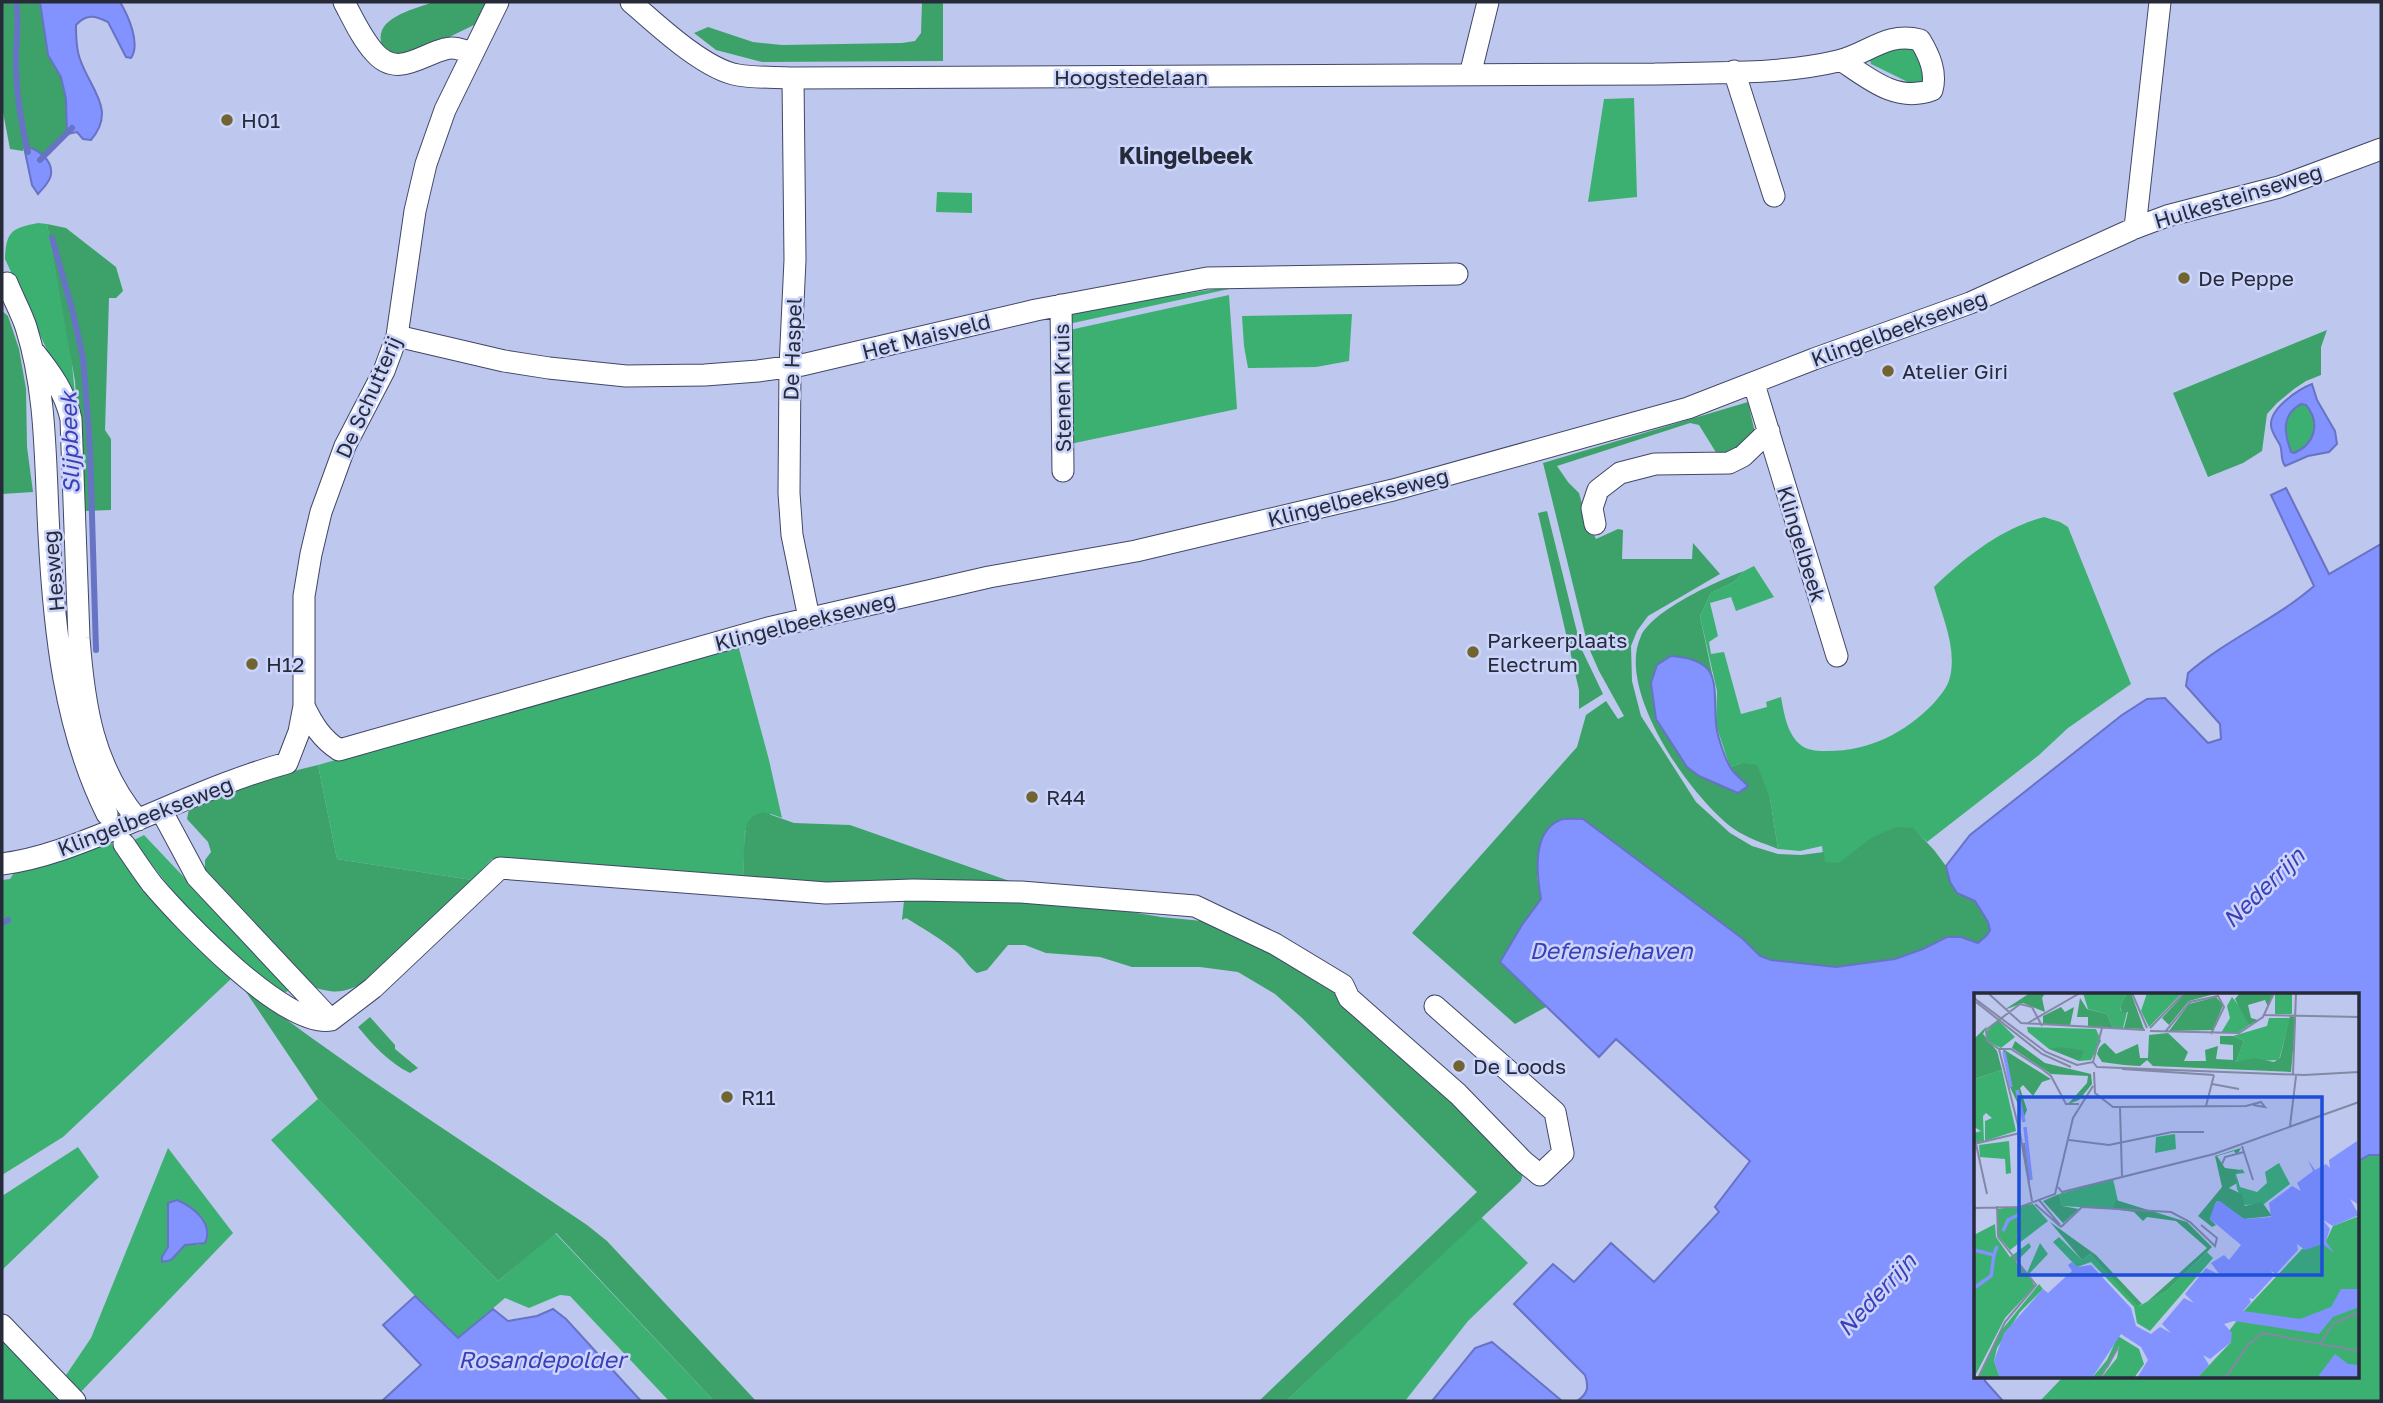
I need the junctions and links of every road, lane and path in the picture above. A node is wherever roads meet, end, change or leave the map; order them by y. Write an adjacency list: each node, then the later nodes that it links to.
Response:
1 (344, 2): 6 (street)
2 (498, 2): 6 (street)
3 (632, 2): 10 (street, Hoogstedelaan)
4 (1488, 2): 9 (street)
5 (2160, 2): 13 (street)
6 (471, 53): 17 (street, De Schutterij)
7 (1841, 60): 8 (street, Hoogstedelaan)
8 (1734, 71): 9 (street, Hoogstedelaan); 12 (street)
9 (1470, 75): 10 (street, Hoogstedelaan)
10 (793, 78): 19 (street, De Haspel)
11 (2381, 149): 13 (street, Hulkesteinseweg)
12 (1774, 196)
13 (2135, 228): 20 (street, Klingelbeekseweg)
14 (1457, 274): 16 (street, Het Maisveld)
15 (4, 279): 18 (street, Hesweg)
16 (1061, 305): 19 (street, Het Maisveld); 22 (street, Stenen Kruis)
17 (397, 336): 19 (street, Het Maisveld); 26 (street, De Schutterij)
18 (31, 348): 29 (street, Hesweg); 30 (street)
19 (790, 367): 24 (street, De Haspel)
20 (1754, 384): 21 (street, Klingelbeek); 24 (street, Klingelbeekseweg)
21 (1769, 431): 23 (street); 25 (street, Klingelbeek)
22 (1063, 471)
23 (1595, 524)
24 (809, 618): 26 (street, Klingelbeekseweg)
25 (1837, 656)
26 (304, 706): 27 (street, De Schutterij)
27 (287, 764): 28 (street, Klingelbeekseweg)
28 (161, 810): 30 (street, Klingelbeekseweg); 34 (street)
29 (107, 814)
30 (138, 820): 32 (street, Klingelbeekseweg)
31 (124, 844): 34 (street)
32 (2, 864)
33 (1435, 1006): 34 (street)
34 (331, 1020)
35 (2, 1325): 36 (street)
36 (75, 1401)

